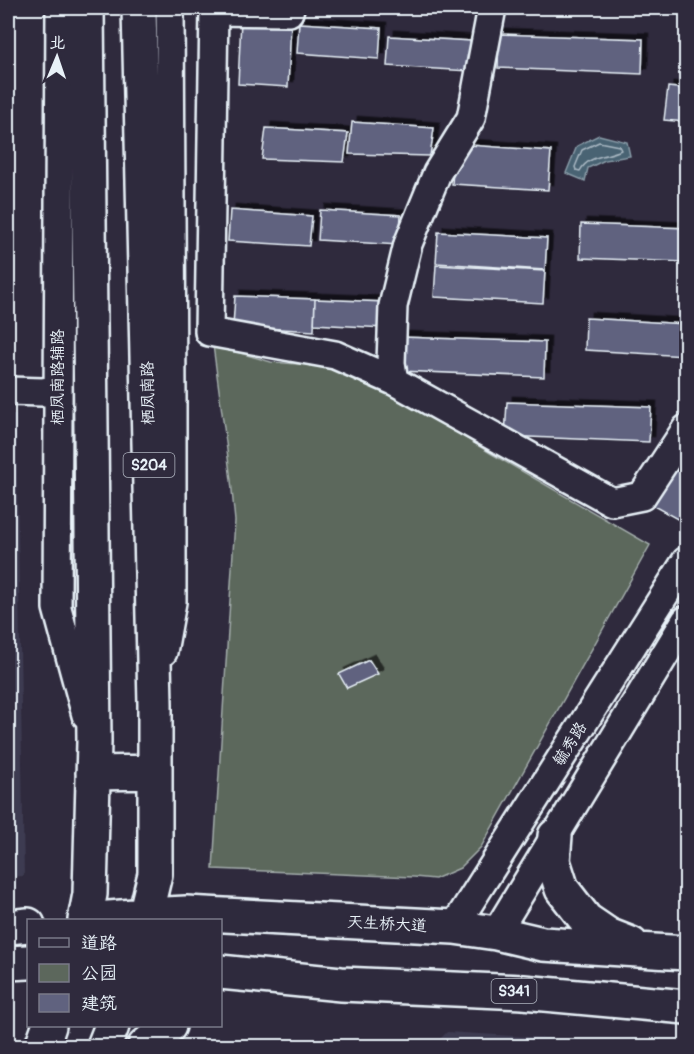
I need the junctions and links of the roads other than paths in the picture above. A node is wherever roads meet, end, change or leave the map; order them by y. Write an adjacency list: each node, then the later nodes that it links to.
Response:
1 (60, 8): 9 (street, 栖凤南路辅路)
2 (87, 8): 15 (main road)
3 (139, 8): 14 (main road, 栖凤南路 / S204)
4 (170, 8): 14 (street)
5 (290, 8): 7 (street)
6 (492, 8): 8 (street)
7 (214, 9): 8 (street)
8 (394, 381): 11 (street)
9 (58, 390): 10 (street); 15 (street, 栖凤南路辅路)
10 (8, 391)
11 (687, 429)
12 (687, 561): 23 (street, 毓秀路)
13 (687, 620): 17 (street)
14 (155, 704): 16 (main road, 栖凤南路 / S204)
15 (93, 758): 16 (main road); 19 (main road)
16 (155, 772): 18 (main road, 栖凤南路 / S204)
17 (555, 836): 24 (street); 25 (main road)
18 (145, 918): 20 (main road, 天生桥大道); 23 (main road, 天生桥大道)
19 (85, 919)
20 (125, 919)
21 (27, 925): 22 (main road)
22 (8, 927)
23 (454, 927): 24 (main road, 天生桥大道)
24 (496, 933): 25 (main road, 天生桥大道)
25 (650, 951): 26 (main road, 天生桥大道)
26 (687, 953)
27 (27, 962): 28 (main road)
28 (8, 963)
29 (222, 972): 30 (main road, S341)
30 (340, 984): 31 (main road); 32 (main road, S341)
31 (222, 997)
32 (687, 1007)
33 (49, 1027): 36 (main road)
34 (112, 1027): 37 (main road)
35 (168, 1027): 38 (main road)
36 (42, 1047)
37 (104, 1047)
38 (145, 1047)

